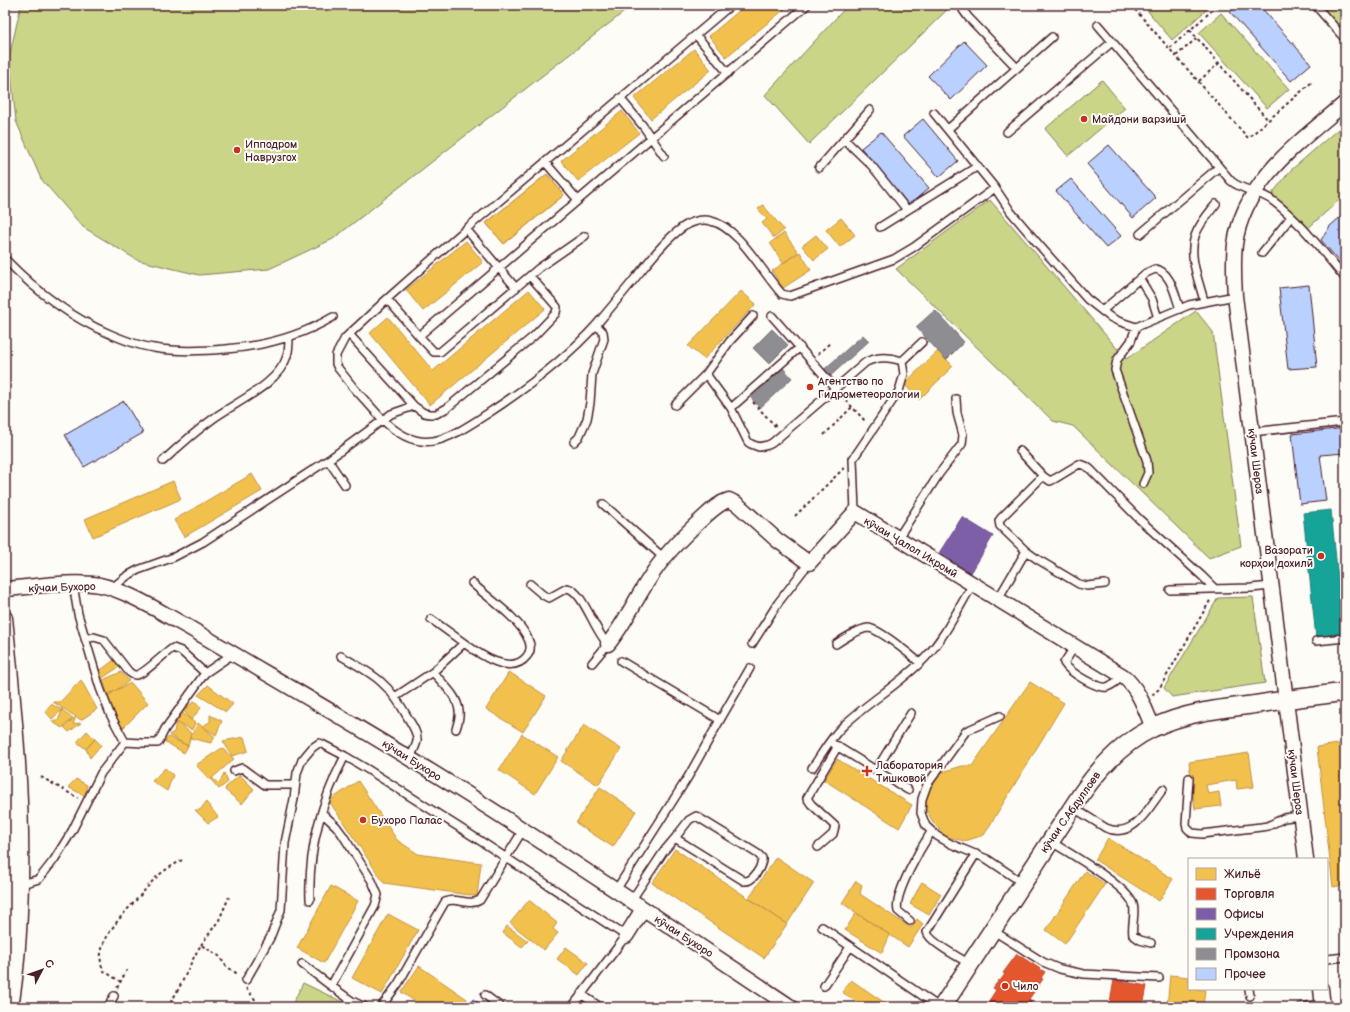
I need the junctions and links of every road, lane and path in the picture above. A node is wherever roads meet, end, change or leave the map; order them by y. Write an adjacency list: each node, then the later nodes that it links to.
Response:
1 (731, 5): 10 (lane)
2 (807, 5): 7 (lane)
3 (965, 5): 18 (lane)
4 (1131, 5): 15 (path)
5 (1218, 5): 9 (path)
6 (1315, 5): 13 (lane)
7 (799, 8): 19 (lane)
8 (1098, 25): 14 (lane)
9 (1190, 30): 12 (path); 15 (path)
10 (696, 34): 19 (lane); 22 (lane)
11 (1052, 37): 18 (lane)
12 (1197, 38): 16 (path); 17 (path)
13 (1345, 39)
14 (1112, 42): 28 (lane); 34 (lane)
15 (1169, 48): 16 (path)
16 (1176, 56): 20 (path)
17 (1219, 63): 20 (path); 26 (path)
18 (1017, 68): 27 (lane)
19 (728, 73): 29 (lane)
20 (1198, 81): 26 (path)
21 (1312, 82): 26 (path)
22 (620, 98): 29 (lane); 32 (lane)
23 (1345, 103): 37 (street, кӯчаи Шероз)
24 (870, 110): 30 (lane)
25 (934, 113): 27 (lane)
26 (1268, 120)
27 (948, 129): 33 (lane)
28 (1007, 132)
29 (652, 139): 31 (lane); 38 (lane)
30 (844, 139): 35 (lane); 40 (lane)
31 (664, 156)
32 (545, 162): 38 (lane); 43 (lane)
33 (978, 166): 36 (lane); 40 (lane)
34 (1219, 167): 37 (lane); 44 (lane)
35 (819, 168)
36 (995, 188): 57 (lane); 62 (lane)
37 (1255, 191): 41 (lane); 53 (street, кӯчаи Шероз)
38 (578, 200): 48 (lane)
39 (1216, 204): 55 (lane)
40 (907, 210): 42 (lane)
41 (1291, 217): 46 (lane); 50 (lane)
42 (880, 227)
43 (466, 229): 48 (lane); 54 (lane)
44 (1140, 234)
45 (585, 236): 49 (lane)
46 (1262, 253)
47 (5, 259): 66 (lane)
48 (499, 267): 52 (lane); 65 (lane)
49 (530, 276): 52 (lane); 77 (lane)
50 (1345, 278)
51 (1140, 279): 56 (lane); 57 (lane); 61 (lane)
52 (516, 288): 65 (lane)
53 (1235, 296): 55 (lane); 83 (street, кӯчаи Шероз)
54 (387, 299): 64 (lane); 65 (lane)
55 (1204, 301): 56 (lane)
56 (1180, 309): 61 (lane)
57 (1102, 311): 63 (lane)
58 (753, 316): 72 (lane)
59 (772, 316): 69 (lane)
60 (333, 317): 66 (lane)
61 (1158, 318): 63 (lane)
62 (596, 325): 80 (lane); 86 (lane)
63 (1136, 327): 92 (lane)
64 (349, 334): 77 (lane); 80 (lane)
65 (419, 336)
66 (288, 338): 90 (lane)
67 (831, 342): 70 (path)
68 (922, 342): 71 (lane)
69 (800, 348): 70 (lane); 74 (lane)
70 (811, 360): 73 (lane)
71 (902, 360): 73 (lane); 82 (lane)
72 (706, 374): 76 (lane); 79 (lane)
73 (835, 388): 78 (path); 84 (lane)
74 (747, 395): 79 (lane); 84 (path)
75 (956, 398): 97 (lane)
76 (675, 405)
77 (414, 406): 80 (lane)
78 (852, 407): 82 (path); 85 (path)
79 (731, 408): 84 (lane)
80 (383, 420): 89 (lane)
81 (1345, 422): 83 (lane)
82 (873, 431): 88 (lane)
83 (1252, 432): 106 (street, кӯчаи Шероз)
84 (782, 434)
85 (824, 435)
86 (574, 442)
87 (1020, 451): 91 (lane)
88 (853, 459): 95 (lane); 96 (path)
89 (328, 460): 93 (lane); 107 (lane)
90 (163, 461)
91 (1043, 476): 98 (lane); 108 (lane)
92 (1143, 484)
93 (345, 485)
94 (603, 504): 99 (lane)
95 (855, 512): 97 (street, кӯчаи Ҷалол Икромӣ); 100 (street, кӯчаи Ҷалол Икромӣ)
96 (795, 516)
97 (898, 538): 104 (street, кӯчаи Ҷалол Икромӣ)
98 (1026, 551): 105 (lane); 111 (lane)
99 (664, 558): 100 (street); 118 (street)
100 (810, 563): 119 (lane)
101 (472, 583): 117 (lane)
102 (73, 584): 107 (street, кӯчаи Бухоро); 109 (street, кӯчаи Бухоро); 115 (lane)
103 (530, 584): 118 (lane)
104 (973, 584): 111 (street, кӯчаи Ҷалол Икромӣ); 126 (lane)
105 (1105, 584)
106 (1271, 586): 108 (lane); 133 (street, кӯчаи Шероз)
107 (112, 588): 122 (street, кӯчаи Бухоро)
108 (1214, 588): 110 (lane); 134 (path)
109 (5, 589)
110 (1170, 590)
111 (998, 599): 121 (street, кӯчаи Ҷалол Икромӣ)
112 (5, 618): 167 (street)
113 (431, 619): 117 (lane)
114 (1345, 638): 116 (lane)
115 (85, 639): 129 (lane); 141 (lane)
116 (1316, 641)
117 (464, 644): 128 (lane)
118 (608, 644): 125 (lane)
119 (752, 644)
120 (836, 644): 126 (lane)
121 (1075, 646): 130 (street, кӯчаи Ҷалол Икромӣ); 130 (lane)
122 (234, 654): 129 (lane); 145 (street, кӯчаи Бухоро)
123 (341, 656): 132 (lane)
124 (621, 661): 137 (lane)
125 (592, 663)
126 (920, 663): 140 (lane)
127 (750, 668): 137 (lane)
128 (433, 672): 132 (lane); 139 (lane)
129 (205, 673): 141 (lane)
130 (1122, 676): 134 (street, кӯчаи Ҷалол Икромӣ)
131 (1345, 692): 133 (street)
132 (395, 697): 145 (lane)
133 (1286, 700): 138 (street, кӯчаи С.Абдуллоев); 157 (street, кӯчаи Шероз)
134 (1141, 701): 138 (street, кӯчаи Ҷалол Икромӣ)
135 (911, 713): 147 (lane)
136 (1000, 716): 159 (lane)
137 (720, 720): 169 (lane)
138 (1153, 728): 155 (street, кӯчаи С.Абдуллоев)
139 (456, 729)
140 (830, 741): 142 (lane); 146 (lane)
141 (125, 742): 154 (lane)
142 (838, 746): 147 (lane); 162 (lane)
143 (345, 756): 151 (lane); 156 (lane); 164 (lane)
144 (5, 757): 181 (street)
145 (410, 758): 158 (street, кӯчаи Бухоро)
146 (812, 768)
147 (876, 770): 153 (lane)
148 (234, 771): 151 (lane)
149 (41, 777): 154 (path)
150 (1189, 778): 157 (lane)
151 (295, 785): 188 (lane)
152 (1163, 789): 155 (lane)
153 (908, 790)
154 (86, 803): 167 (lane)
155 (1072, 807): 161 (street, кӯчаи С.Абдуллоев)
156 (322, 813): 171 (lane); 190 (lane)
157 (1300, 816): 165 (street, кӯчаи Шероз)
158 (523, 830): 164 (lane); 169 (street, кӯчаи Бухоро)
159 (931, 832): 163 (lane); 174 (lane)
160 (675, 838): 160 (lane); 172 (lane)
161 (1050, 841): 168 (street, кӯчаи С.Абдуллоев); 178 (lane)
162 (818, 847)
163 (976, 854): 168 (lane); 185 (lane)
164 (507, 857): 177 (lane); 202 (lane)
165 (1306, 858)
166 (182, 860): 189 (path)
167 (21, 883): 197 (street)
168 (1022, 883): 176 (street, кӯчаи С.Абдуллоев)
169 (616, 890): 172 (street, кӯчаи Бухоро)
170 (228, 897): 179 (path)
171 (310, 900)
172 (631, 901): 173 (street, кӯчаи Бухоро)
173 (643, 909): 177 (street); 206 (street, кӯчаи Бухоро)
174 (910, 921)
175 (822, 927): 180 (lane)
176 (992, 930): 185 (street, кӯчаи С.Абдуллоев); 187 (lane)
177 (626, 936): 193 (lane)
178 (1151, 943)
179 (201, 945): 188 (path); 199 (path)
180 (850, 946): 191 (lane); 207 (lane)
181 (5, 956)
182 (1345, 957): 183 (lane)
183 (1328, 959)
184 (302, 964): 190 (lane)
185 (970, 964): 207 (street, кӯчаи С.Абдуллоев)
186 (127, 970): 189 (path)
187 (1159, 978)
188 (246, 980): 200 (path)
189 (121, 982): 195 (path)
190 (331, 986): 201 (lane)
191 (824, 986)
192 (1321, 990): 196 (street)
193 (581, 994): 204 (lane); 205 (lane)
194 (485, 995): 203 (lane)
195 (114, 996): 198 (lane)
196 (1323, 1006): 208 (lane)
197 (11, 1007)
198 (108, 1007)
199 (167, 1007)
200 (261, 1007)
201 (364, 1007)
202 (381, 1007)
203 (501, 1007)
204 (572, 1007)
205 (600, 1007)
206 (791, 1007)
207 (941, 1007)
208 (1300, 1007)

